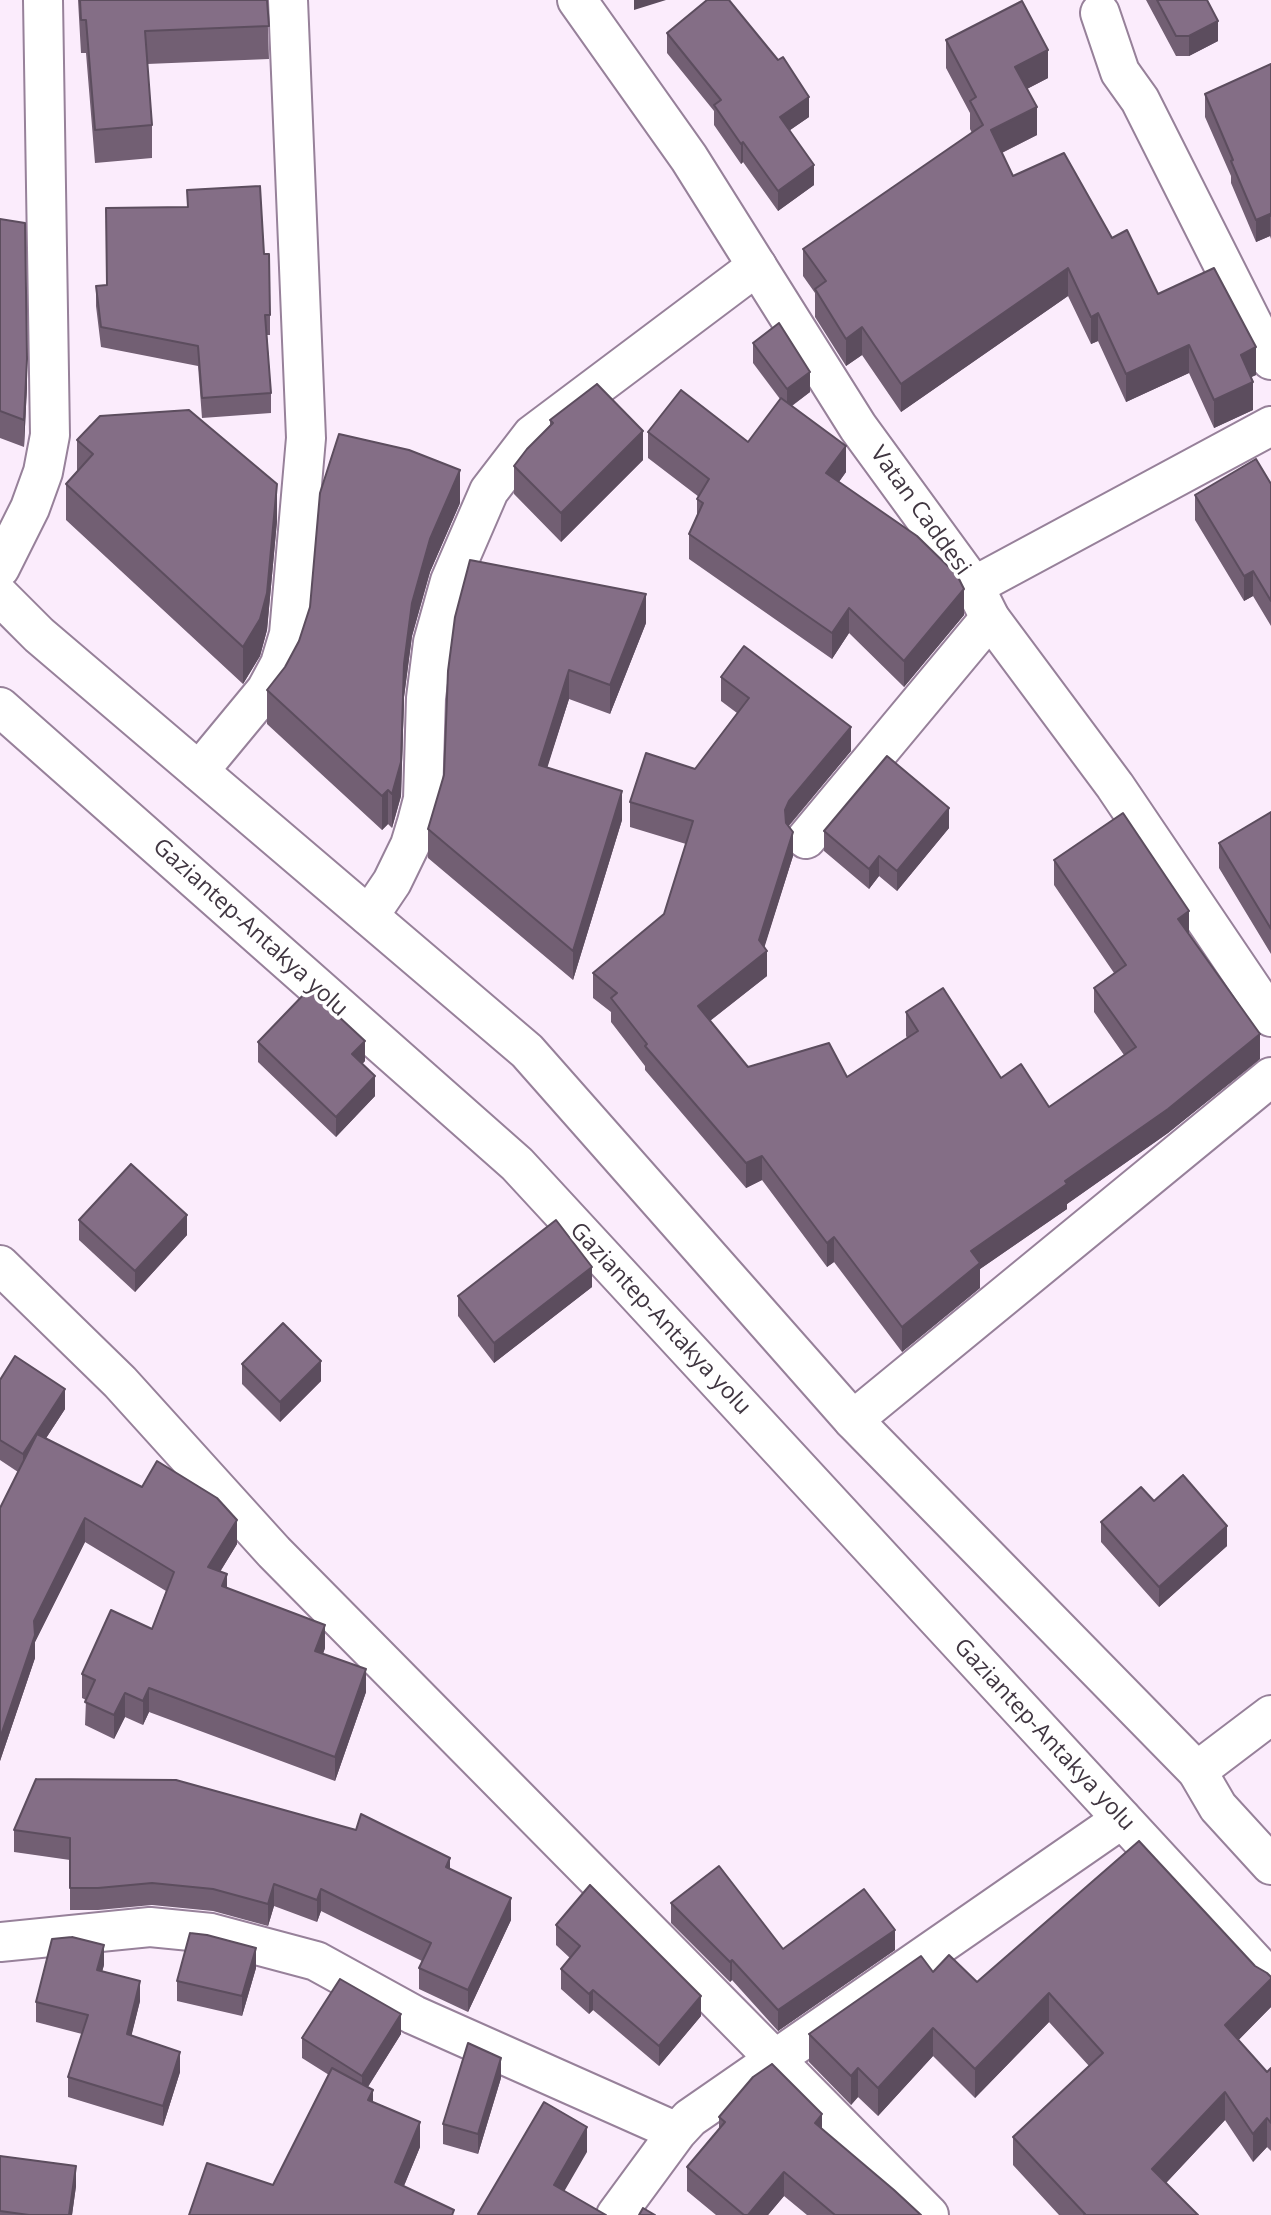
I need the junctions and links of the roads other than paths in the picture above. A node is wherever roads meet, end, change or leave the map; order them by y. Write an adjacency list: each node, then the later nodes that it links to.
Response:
1 (43, 0): 12 (street)
2 (288, 0): 8 (street)
3 (577, 0): 5 (street, Vatan Caddesi)
4 (1100, 13): 6 (street)
5 (757, 265): 11 (street); 14 (street, Vatan Caddesi)
6 (1271, 360)
7 (1271, 426): 14 (street)
8 (306, 438): 9 (street); 16 (street)
9 (344, 446)
10 (452, 477): 11 (street)
11 (489, 491): 18 (street)
12 (0, 568)
13 (0, 596): 16 (street)
14 (982, 602): 17 (street); 19 (street, Vatan Caddesi)
15 (0, 707): 25 (street, Gaziantep-Antakya yolu)
16 (199, 771): 18 (street)
17 (806, 839)
18 (369, 916): 22 (street)
19 (1271, 1017)
20 (1271, 1077): 22 (street)
21 (0, 1265): 29 (street)
22 (853, 1420): 24 (street)
23 (1271, 1715): 24 (street)
24 (1197, 1771): 26 (street)
25 (1122, 1819): 28 (street, Gaziantep-Antakya yolu); 29 (street)
26 (1271, 1865)
27 (0, 1942): 30 (street)
28 (1271, 1980)
29 (775, 2059): 30 (street); 32 (street)
30 (677, 2132): 31 (street)
31 (616, 2215)
32 (929, 2215)

